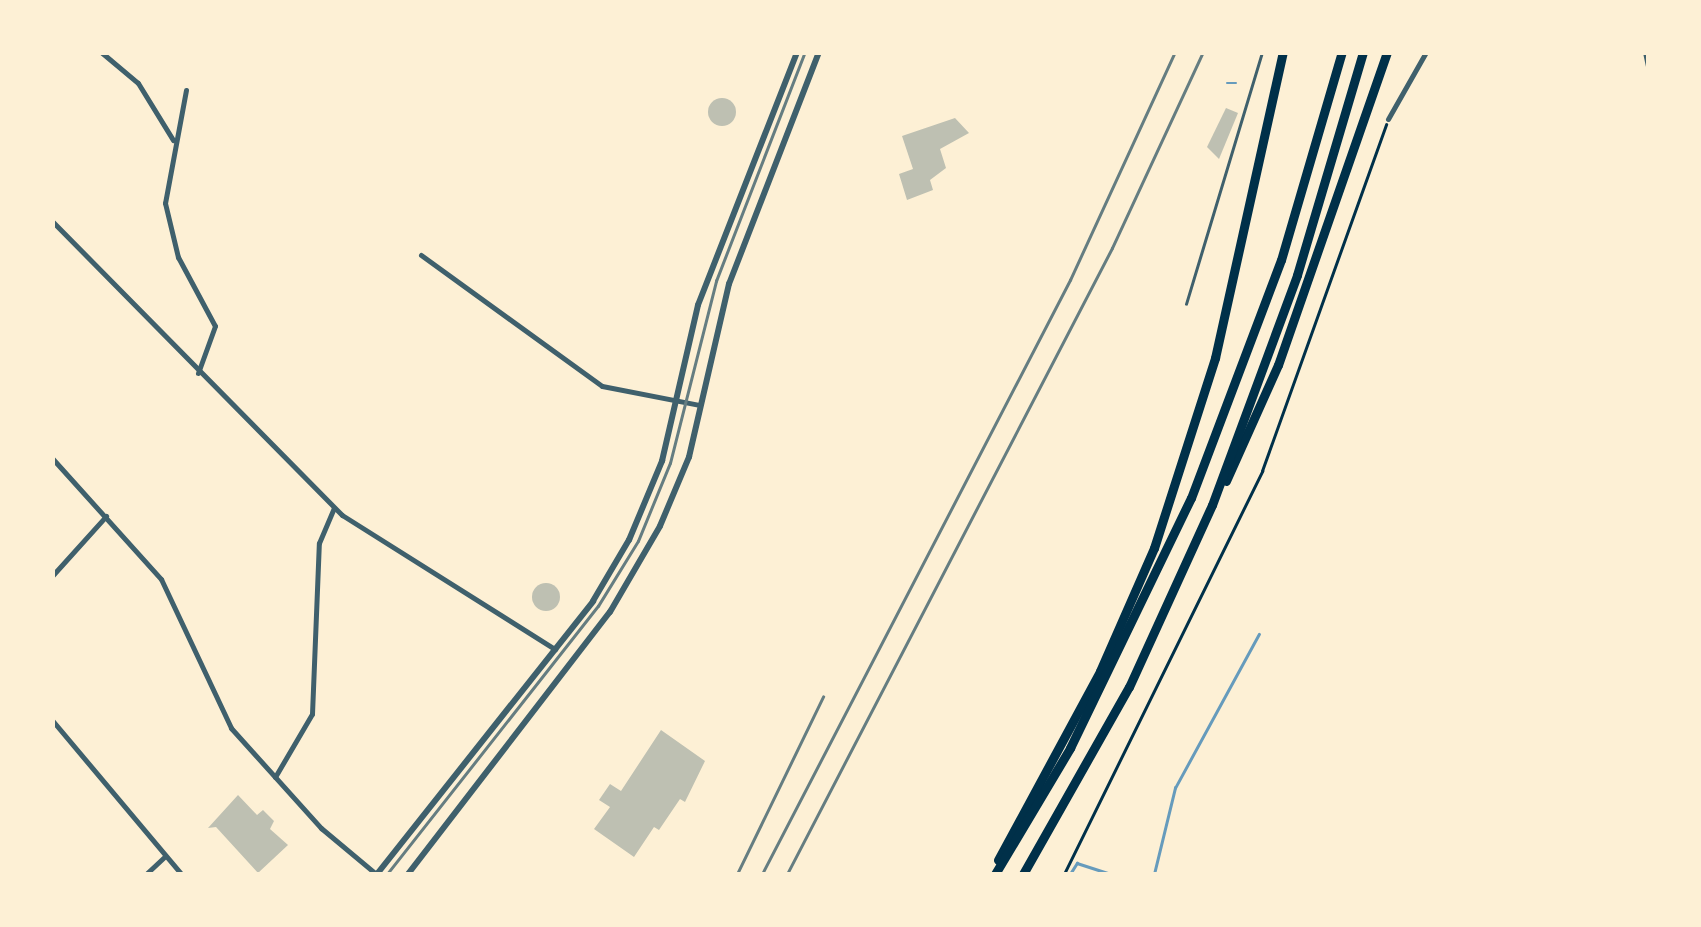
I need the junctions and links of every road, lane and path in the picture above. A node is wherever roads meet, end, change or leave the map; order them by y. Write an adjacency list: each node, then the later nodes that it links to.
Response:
1 (102, 52): 14 (street)
2 (797, 52): 19 (street)
3 (819, 52): 20 (street)
4 (1262, 52): 17 (lane)
5 (1283, 52): 36 (highway)
6 (1342, 52): 36 (highway)
7 (1363, 52): 22 (highway)
8 (1387, 52): 22 (highway)
9 (1426, 52): 13 (street)
10 (1644, 52): 11 (street)
11 (1648, 66)
12 (186, 90): 14 (street)
13 (1388, 119): 38 (path)
14 (174, 140): 18 (street)
15 (52, 220): 18 (street)
16 (422, 255): 19 (street)
17 (1186, 304)
18 (198, 372): 23 (street)
19 (676, 399): 20 (street); 26 (street)
20 (700, 405): 35 (street)
21 (52, 458): 24 (street)
22 (1212, 506): 37 (highway)
23 (334, 508): 26 (street); 30 (street)
24 (106, 516): 25 (street); 30 (street)
25 (52, 576)
26 (554, 649): 34 (street)
27 (52, 720): 28 (street)
28 (59, 727): 29 (street); 31 (street)
29 (52, 732)
30 (275, 777): 34 (street)
31 (165, 855): 32 (street); 33 (street)
32 (146, 874)
33 (181, 874)
34 (377, 874)
35 (408, 874)
36 (993, 874)
37 (1023, 874)
38 (1064, 874)

